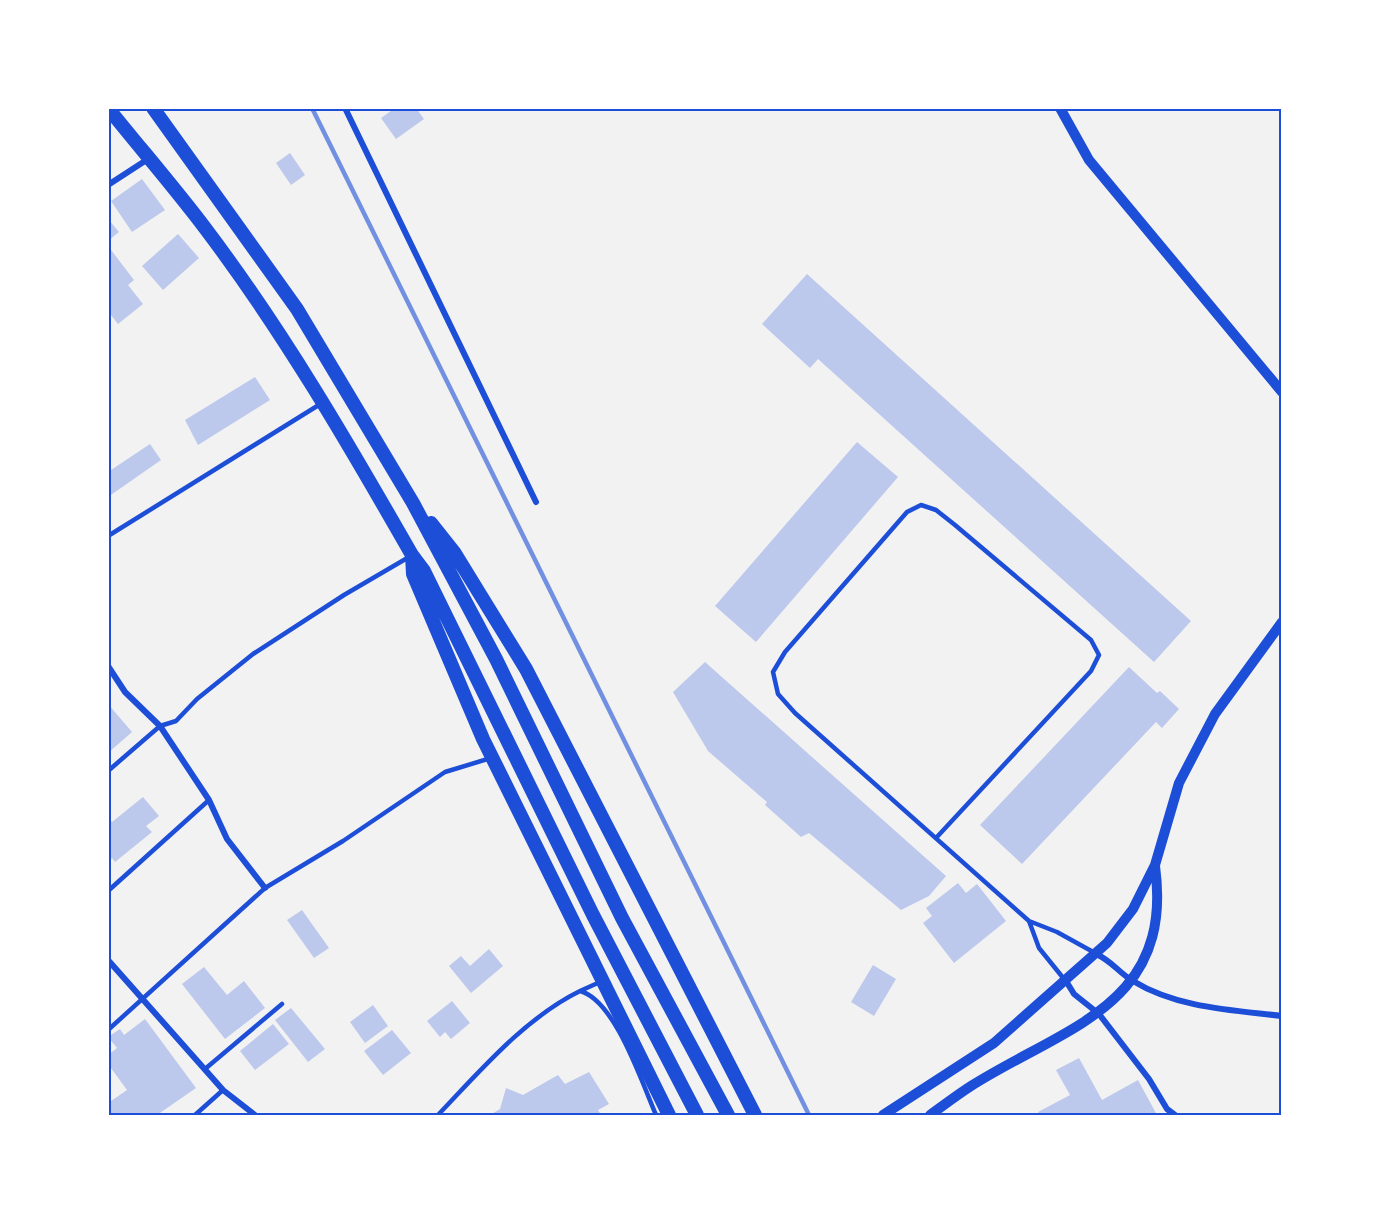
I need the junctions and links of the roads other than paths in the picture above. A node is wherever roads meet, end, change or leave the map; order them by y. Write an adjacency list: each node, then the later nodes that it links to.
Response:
1 (108, 108): 5 (highway)
2 (153, 108): 10 (highway)
3 (345, 108): 9 (street)
4 (1060, 108): 7 (street)
5 (149, 158): 6 (street); 8 (highway)
6 (108, 185)
7 (1282, 392)
8 (323, 402): 11 (lane); 12 (highway)
9 (536, 502)
10 (413, 503): 43 (highway); 44 (highway)
11 (108, 536)
12 (412, 555): 15 (lane); 16 (highway); 42 (highway)
13 (1282, 622): 20 (street)
14 (108, 666): 15 (street)
15 (160, 726): 17 (lane); 18 (street)
16 (493, 757): 21 (lane); 26 (highway)
17 (108, 771)
18 (209, 800): 21 (street); 22 (lane)
19 (936, 838): 19 (lane); 23 (lane)
20 (1155, 866): 24 (street); 28 (street)
21 (265, 888): 30 (lane)
22 (108, 891)
23 (1029, 921): 24 (lane); 27 (lane)
24 (1096, 954): 27 (street); 28 (street)
25 (108, 960): 30 (street)
26 (604, 980): 29 (lane); 41 (highway)
27 (1066, 981): 32 (street); 45 (street)
28 (1131, 981): 32 (street); 33 (street)
29 (580, 991): 39 (lane); 40 (lane)
30 (143, 1000): 34 (lane); 35 (street)
31 (282, 1004): 35 (lane)
32 (1099, 1014): 46 (street); 47 (street)
33 (1282, 1016)
34 (108, 1030)
35 (206, 1069): 36 (street)
36 (223, 1090): 37 (lane); 38 (street)
37 (195, 1115)
38 (255, 1115)
39 (438, 1115)
40 (656, 1115)
41 (669, 1115)
42 (697, 1115)
43 (728, 1115)
44 (755, 1115)
45 (883, 1115)
46 (930, 1115)
47 (1175, 1115)

